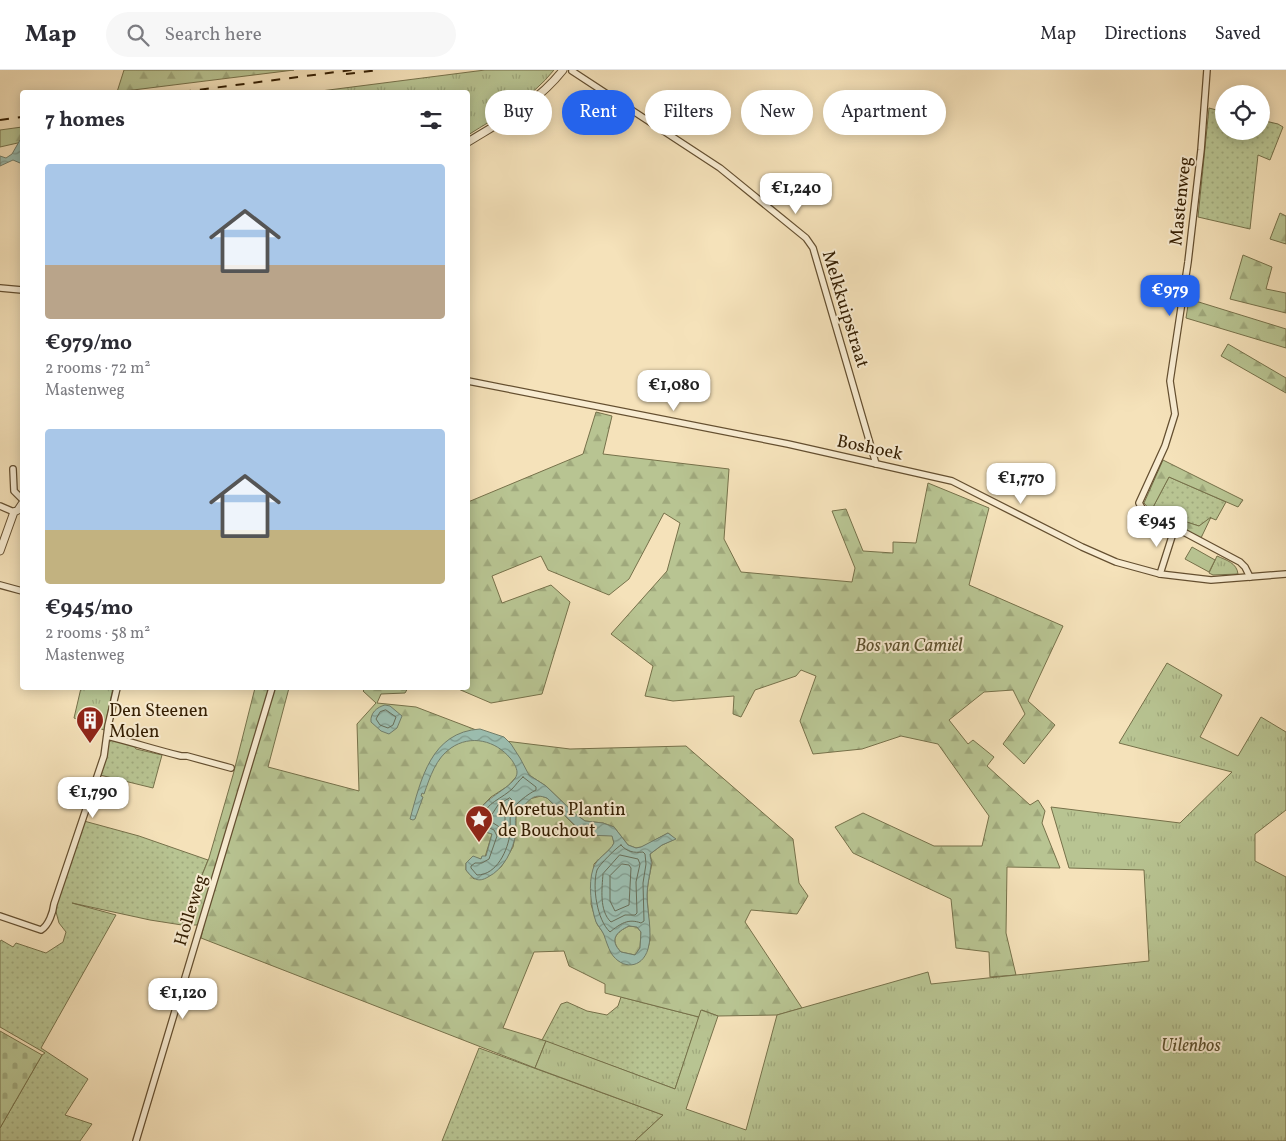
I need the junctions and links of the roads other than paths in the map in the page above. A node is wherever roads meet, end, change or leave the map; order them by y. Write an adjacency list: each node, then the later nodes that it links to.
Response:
1 (562, 70): 4 (street)
2 (1207, 70): 14 (street, Mastenweg)
3 (572, 71): 8 (street, Melkkuipstraat)
4 (470, 141)
5 (0, 288): 6 (street)
6 (20, 290)
7 (470, 381): 8 (street, Boshoek)
8 (876, 464): 16 (street, Boshoek)
9 (13, 469): 10 (street)
10 (20, 498)
11 (0, 506): 13 (street)
12 (20, 507): 13 (street)
13 (14, 512): 15 (street)
14 (1175, 527): 16 (street); 18 (street)
15 (0, 550)
16 (1160, 574): 18 (street, Boshoek)
17 (1286, 574): 18 (street, Boshoek)
18 (1250, 578)
19 (0, 585): 20 (street)
20 (20, 590)
21 (117, 690): 23 (street)
22 (271, 690): 26 (street, Holleweg)
23 (107, 736): 24 (street); 25 (street)
24 (231, 768)
25 (0, 916)
26 (136, 1141)

